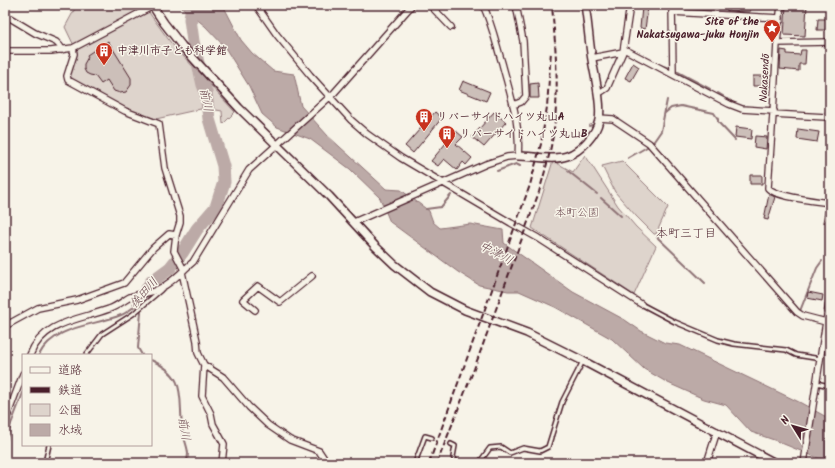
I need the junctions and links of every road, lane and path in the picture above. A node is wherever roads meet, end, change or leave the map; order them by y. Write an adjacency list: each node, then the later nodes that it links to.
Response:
1 (256, 5): 24 (street)
2 (412, 5): 24 (street)
3 (430, 5): 14 (street)
4 (484, 5): 25 (street)
5 (516, 5): 25 (street)
6 (585, 5): 21 (street)
7 (630, 5): 20 (street)
8 (672, 5): 11 (street)
9 (781, 5): 13 (street, Nakasendō)
10 (153, 6): 17 (street); 29 (street)
11 (672, 12): 13 (street); 22 (street)
12 (5, 16): 19 (street)
13 (780, 18): 16 (street, Nakasendō)
14 (451, 27)
15 (830, 42): 16 (street)
16 (776, 43): 26 (street, Nakasendō)
17 (73, 48): 19 (street); 34 (street)
18 (5, 50): 19 (street)
19 (62, 50)
20 (624, 51): 21 (street); 22 (street); 23 (street)
21 (592, 58): 23 (street)
22 (673, 74): 26 (street)
23 (598, 94): 28 (street)
24 (328, 98): 29 (street); 31 (street)
25 (513, 105): 30 (street)
26 (773, 112): 27 (street); 32 (street, Nakasendō)
27 (830, 115)
28 (599, 118): 30 (street); 41 (street)
29 (279, 142): 33 (street); 35 (street)
30 (518, 156): 31 (street)
31 (443, 183): 33 (street); 39 (street)
32 (830, 204)
33 (354, 222): 46 (street)
34 (176, 235): 35 (street); 42 (street)
35 (183, 269): 37 (street); 47 (street)
36 (312, 276): 40 (street)
37 (166, 285): 43 (street); 44 (lane)
38 (830, 296): 41 (street)
39 (641, 304): 45 (lane)
40 (255, 310)
41 (826, 322): 45 (street)
42 (5, 326)
43 (30, 354)
44 (87, 354)
45 (821, 359): 49 (street)
46 (583, 361): 52 (street); 61 (lane)
47 (204, 365): 57 (street); 58 (street)
48 (22, 377): 51 (street)
49 (816, 384): 50 (lane); 64 (street)
50 (830, 386)
51 (5, 422)
52 (717, 431): 62 (street); 63 (street)
53 (432, 438): 59 (lane)
54 (451, 444): 60 (lane)
55 (49, 446): 56 (lane)
56 (45, 463)
57 (222, 463)
58 (327, 463)
59 (415, 463)
60 (457, 463)
61 (479, 463)
62 (707, 463)
63 (775, 463)
64 (804, 463)

